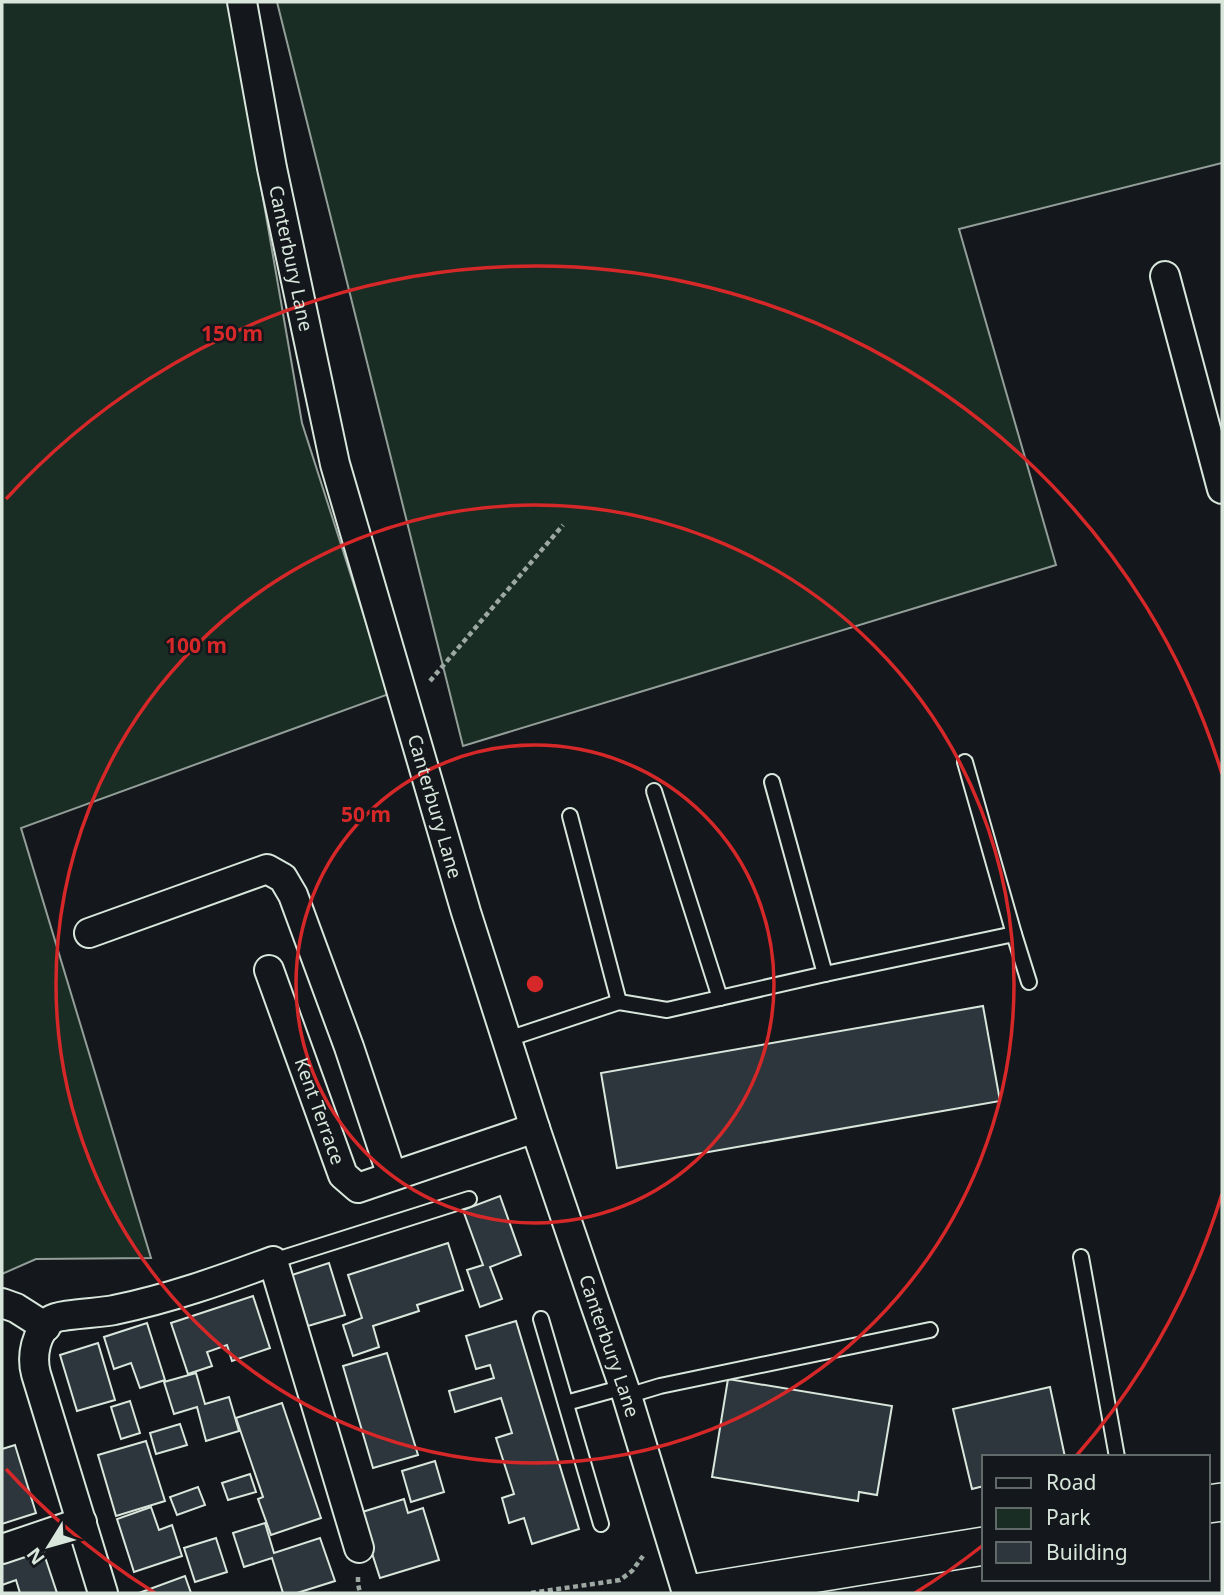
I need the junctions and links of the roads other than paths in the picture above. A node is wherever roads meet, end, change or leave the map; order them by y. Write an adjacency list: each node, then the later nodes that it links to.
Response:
1 (242, 2): 15 (street, Canterbury Lane)
2 (1165, 276): 3 (street)
3 (1222, 489)
4 (965, 762): 9 (lane)
5 (772, 782): 11 (lane)
6 (654, 791): 13 (lane)
7 (570, 816): 14 (lane)
8 (89, 933): 17 (street)
9 (1014, 934): 11 (lane); 12 (lane)
10 (269, 970): 17 (street, Kent Terrace)
11 (825, 974): 13 (lane)
12 (1029, 982)
13 (720, 998): 14 (lane)
14 (619, 1002): 15 (lane)
15 (508, 1039): 16 (street, Canterbury Lane)
16 (536, 1128): 17 (street, Kent Terrace); 25 (street, Canterbury Lane)
17 (392, 1176)
18 (468, 1199): 20 (lane)
19 (1081, 1257): 27 (lane)
20 (273, 1261): 23 (street); 31 (street)
21 (2, 1303): 23 (street)
22 (541, 1319): 26 (lane)
23 (46, 1327): 28 (street)
24 (930, 1330): 25 (lane)
25 (626, 1391): 26 (lane); 34 (street, Canterbury Lane)
26 (566, 1403): 29 (lane)
27 (1117, 1455)
28 (82, 1522): 32 (street); 33 (street)
29 (601, 1524)
30 (982, 1546): 35 (street)
31 (359, 1548)
32 (2, 1549)
33 (103, 1593)
34 (687, 1593)
35 (695, 1593)

